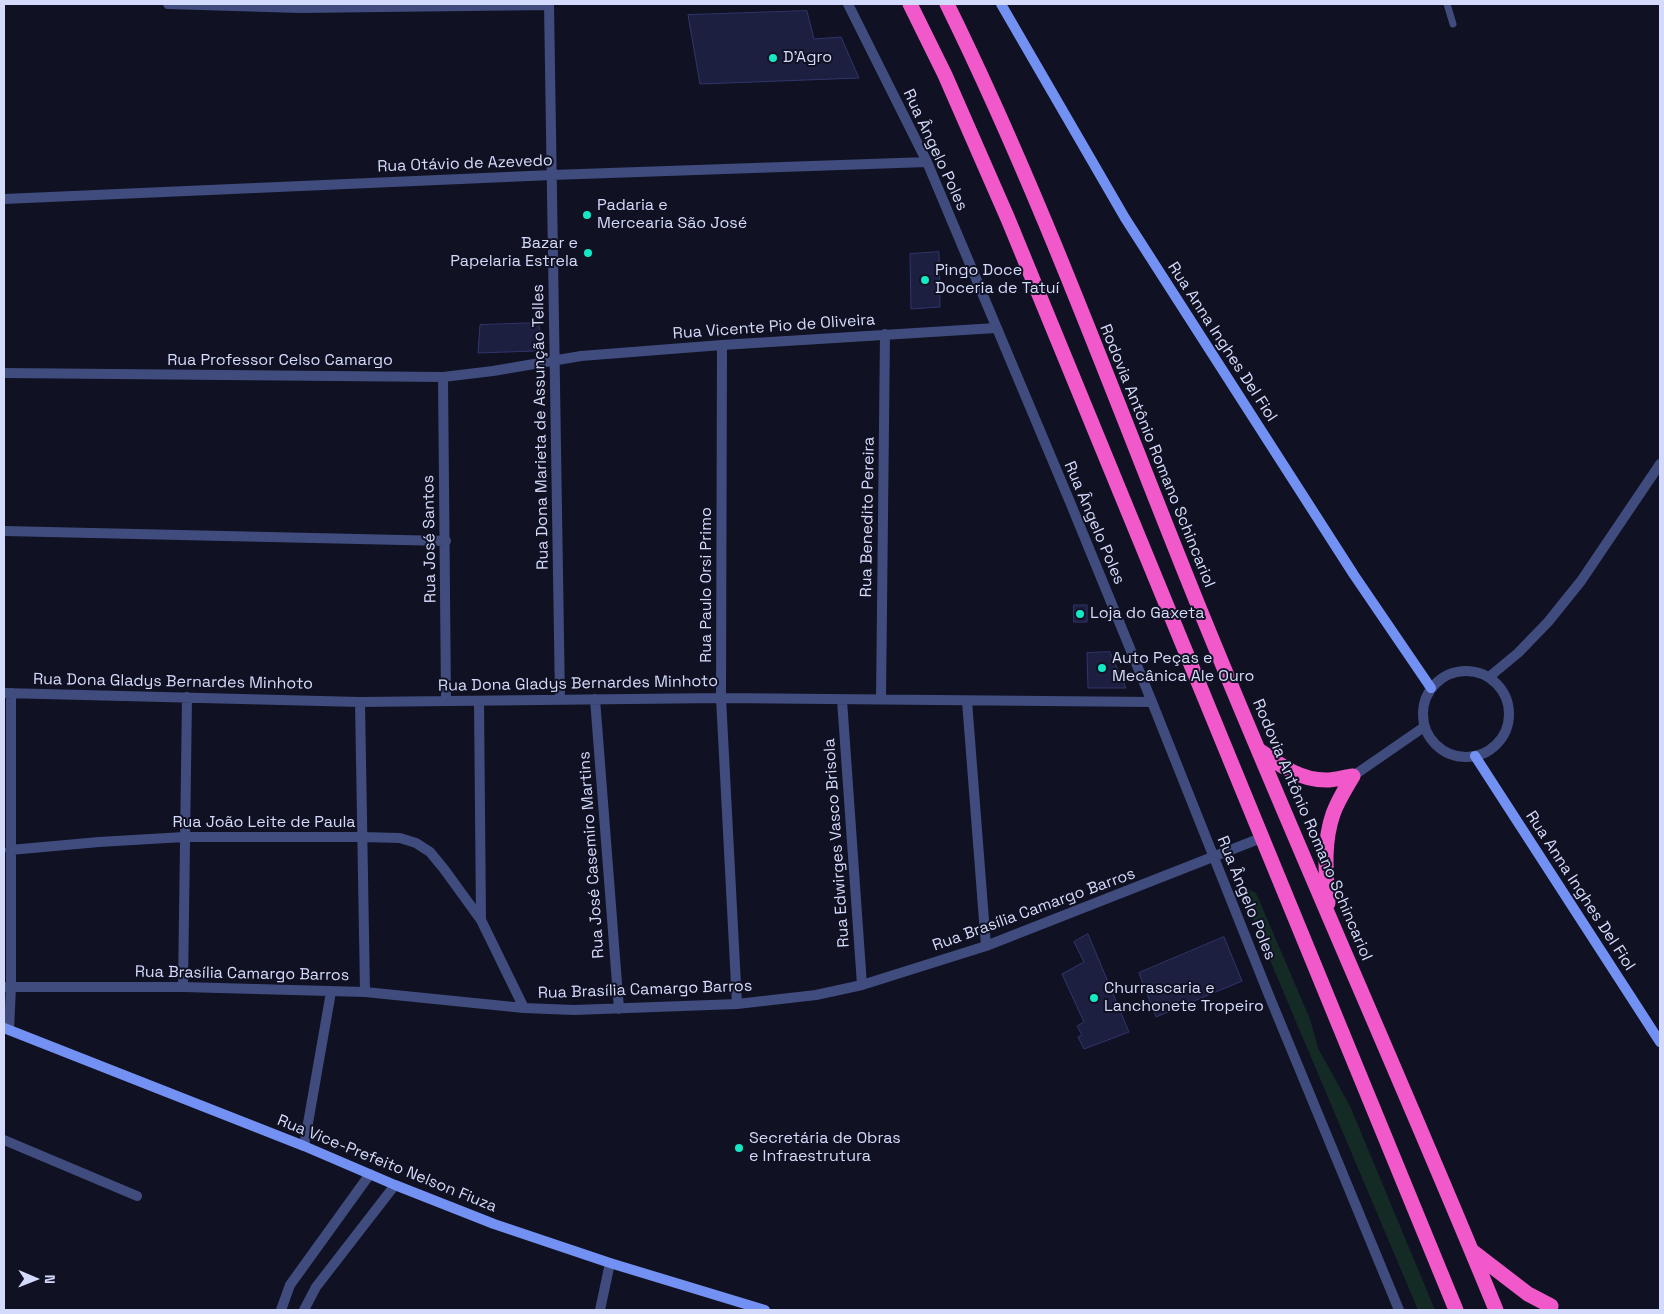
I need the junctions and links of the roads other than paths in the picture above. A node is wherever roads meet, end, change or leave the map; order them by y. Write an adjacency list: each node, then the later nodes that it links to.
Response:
1 (168, 4): 9 (street)
2 (549, 4): 9 (street); 13 (street, Rua Dona Marieta de Assunção Telles)
3 (848, 4): 12 (street, Rua Ângelo Poles)
4 (910, 4): 44 (highway)
5 (947, 4): 11 (highway, Rodovia Antônio Romano Schincariol)
6 (954, 4): 11 (lane)
7 (1001, 4): 25 (street, Rua Anna Inghes Del Fiol)
8 (1447, 4): 10 (lane)
9 (419, 5)
10 (1453, 24)
11 (973, 57): 39 (highway, Rodovia Antônio Romano Schincariol)
12 (927, 162): 13 (street, Rua Otávio de Azevedo); 15 (street, Rua Ângelo Poles)
13 (552, 175): 14 (street, Rua Otávio de Azevedo); 18 (street, Rua Dona Marieta de Assunção Telles)
14 (4, 199)
15 (996, 328): 16 (street, Rua Vicente Pio de Oliveira); 37 (street, Rua Ângelo Poles)
16 (885, 334): 17 (street, Rua Vicente Pio de Oliveira); 29 (street, Rua Benedito Pereira)
17 (722, 345): 18 (street, Rua Vicente Pio de Oliveira); 28 (street, Rua Paulo Orsi Primo)
18 (555, 360): 20 (street, Rua Professor Celso Camargo); 31 (street, Rua Dona Marieta de Assunção Telles)
19 (4, 373): 20 (street, Rua Professor Celso Camargo)
20 (443, 377): 23 (street, Rua José Santos)
21 (1660, 464): 24 (street)
22 (4, 531): 23 (street)
23 (446, 541): 30 (street, Rua José Santos)
24 (1489, 676): 25 (street); 40 (street)
25 (1431, 688): 38 (street)
26 (7, 693): 27 (street, Rua Dona Gladys Bernardes Minhoto); 45 (street)
27 (187, 697): 36 (street, Rua Dona Gladys Bernardes Minhoto); 43 (street)
28 (721, 698): 32 (street, Rua Dona Gladys Bernardes Minhoto); 33 (street, Rua Dona Gladys Bernardes Minhoto); 55 (street, Rua Paulo Orsi Primo)
29 (882, 699): 33 (street, Rua Dona Gladys Bernardes Minhoto); 35 (street, Rua Dona Gladys Bernardes Minhoto)
30 (446, 700): 34 (street, Rua Dona Gladys Bernardes Minhoto); 36 (street, Rua Dona Gladys Bernardes Minhoto)
31 (560, 700): 32 (street, Rua Dona Gladys Bernardes Minhoto); 34 (street, Rua Dona Gladys Bernardes Minhoto)
32 (595, 700): 57 (street, Rua José Casemiro Martins)
33 (842, 700): 50 (street, Rua Edwirges Vasco Brisola)
34 (479, 701): 48 (street, Rua João Leite de Paula)
35 (967, 701): 37 (street, Rua Dona Gladys Bernardes Minhoto); 49 (street)
36 (360, 702): 42 (street)
37 (1152, 702): 46 (street, Rua Ângelo Poles)
38 (1424, 727): 40 (street); 41 (street)
39 (1259, 750): 41 (highway); 47 (highway, Rodovia Antônio Romano Schincariol)
40 (1475, 756): 59 (street, Rua Anna Inghes Del Fiol)
41 (1353, 776): 47 (highway)
42 (362, 837): 43 (street, Rua João Leite de Paula); 48 (street, Rua João Leite de Paula); 54 (street)
43 (184, 838): 45 (street, Rua João Leite de Paula); 52 (street)
44 (1261, 838): 46 (street, Rua Brasília Camargo Barros); 73 (highway)
45 (10, 850): 51 (street)
46 (1213, 858): 49 (street, Rua Brasília Camargo Barros); 72 (street, Rua Ângelo Poles)
47 (1328, 915): 65 (highway, Rodovia Antônio Romano Schincariol)
48 (481, 920): 56 (street, Rua João Leite de Paula)
49 (986, 946): 50 (street, Rua Brasília Camargo Barros)
50 (862, 985): 55 (street, Rua Brasília Camargo Barros)
51 (7, 987): 52 (street, Rua Brasília Camargo Barros); 58 (street)
52 (183, 987): 53 (street, Rua Brasília Camargo Barros)
53 (331, 992): 54 (street, Rua Brasília Camargo Barros); 61 (street)
54 (365, 992): 56 (street, Rua Brasília Camargo Barros)
55 (738, 1004): 57 (street, Rua Brasília Camargo Barros)
56 (524, 1008): 57 (street, Rua Brasília Camargo Barros)
57 (619, 1009)
58 (7, 1025): 61 (street, Rua Vice-Prefeito Nelson Fiuza)
59 (1660, 1042)
60 (4, 1140): 64 (street)
61 (304, 1146): 62 (street, Rua Vice-Prefeito Nelson Fiuza)
62 (370, 1174): 63 (street, Rua Vice-Prefeito Nelson Fiuza); 68 (street)
63 (395, 1185): 66 (street, Rua Vice-Prefeito Nelson Fiuza); 69 (street)
64 (137, 1196)
65 (1472, 1250): 67 (highway); 74 (highway, Rodovia Antônio Romano Schincariol)
66 (610, 1264): 70 (street); 71 (street, Rua Vice-Prefeito Nelson Fiuza)
67 (1552, 1308)
68 (281, 1310)
69 (304, 1310)
70 (600, 1310)
71 (765, 1310)
72 (1399, 1310)
73 (1456, 1310)
74 (1496, 1310)

